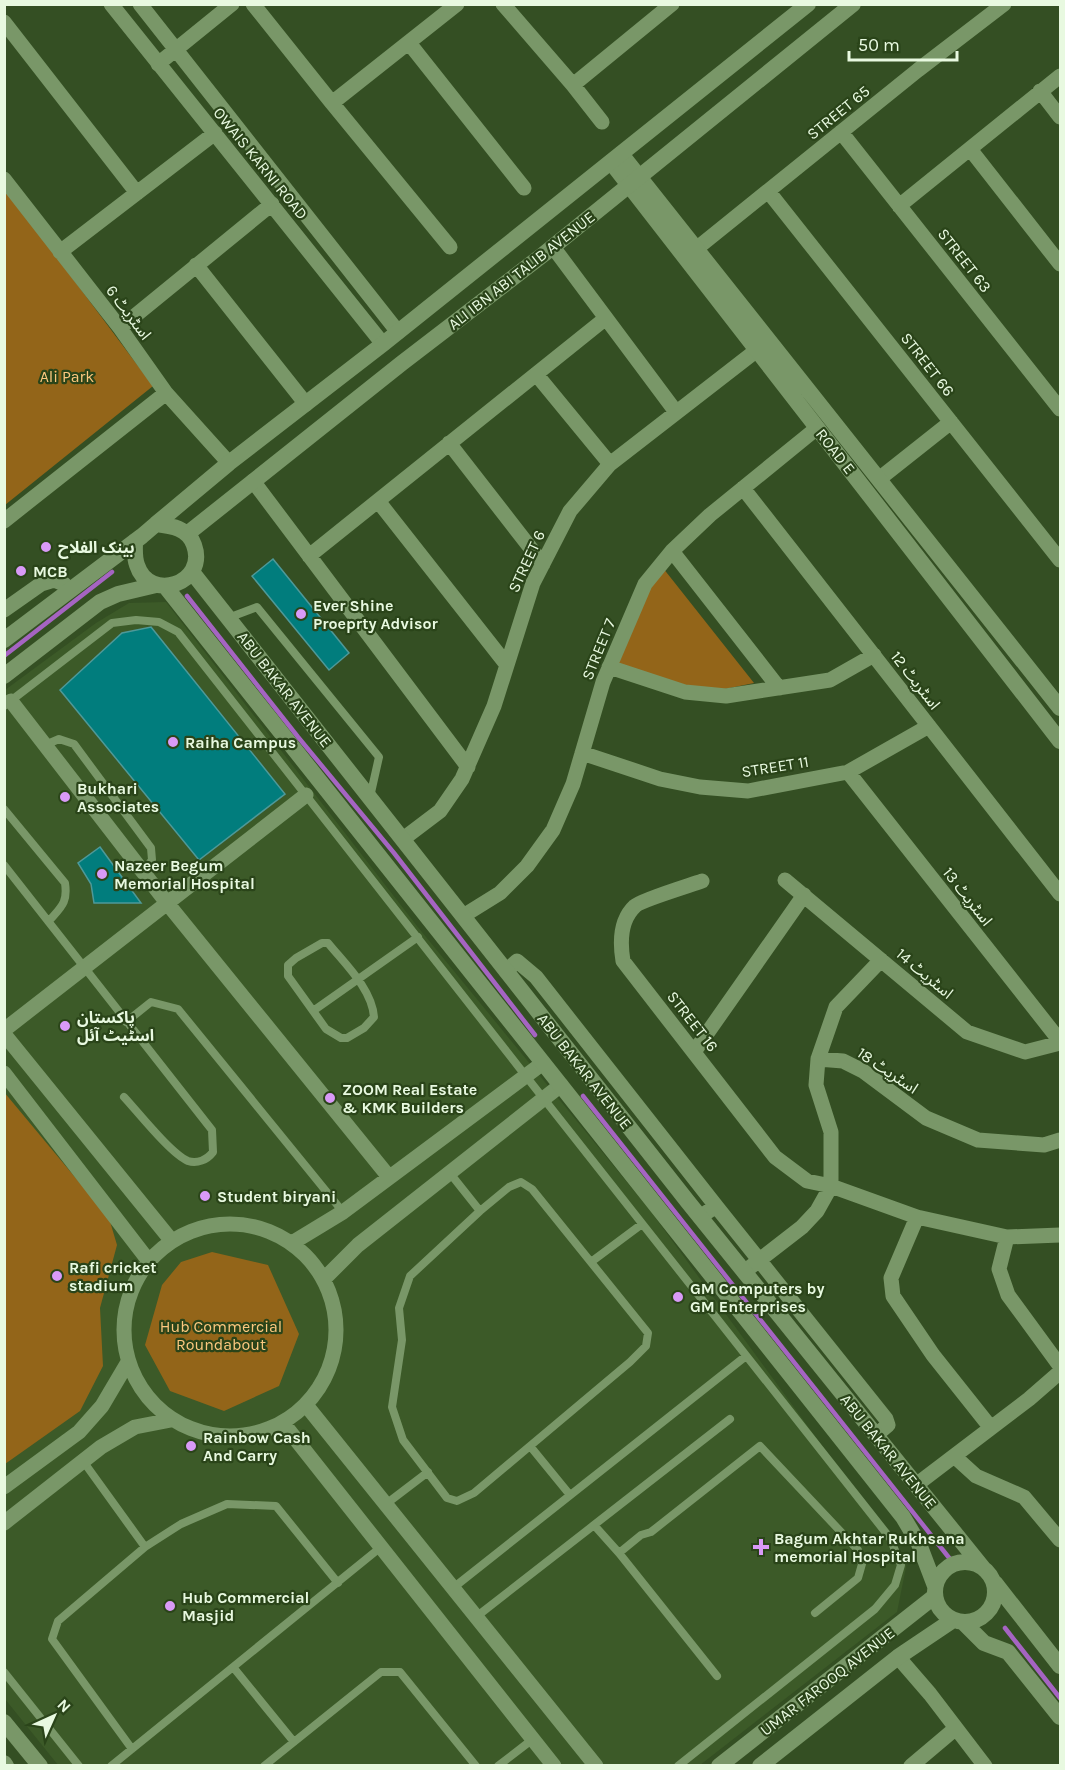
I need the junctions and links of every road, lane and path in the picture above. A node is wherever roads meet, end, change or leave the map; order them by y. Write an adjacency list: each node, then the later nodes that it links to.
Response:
1 (111, 4): 14 (street, OWAIS KARNI ROAD)
2 (140, 4): 13 (street, OWAIS KARNI ROAD)
3 (232, 4): 13 (street)
4 (253, 4): 18 (street)
5 (457, 4): 12 (street)
6 (672, 4): 16 (street)
7 (808, 4): 24 (main road, ALI IBN ABI TALIB AVENUE)
8 (853, 4): 26 (main road, ALI IBN ABI TALIB AVENUE)
9 (1004, 4): 21 (street, STREET 65)
10 (510, 7): 16 (street)
11 (4, 22): 29 (street)
12 (409, 43): 18 (street); 27 (street)
13 (176, 51): 14 (street); 40 (street, OWAIS KARNI ROAD)
14 (158, 64): 22 (street, OWAIS KARNI ROAD)
15 (1060, 76): 17 (street)
16 (573, 85): 20 (street)
17 (1040, 91): 19 (street); 23 (street)
18 (332, 103): 32 (street)
19 (1060, 117)
20 (602, 122)
21 (841, 132): 28 (street, STREET 65); 31 (street, STREET 63)
22 (215, 133): 29 (street); 30 (street, OWAIS KARNI ROAD)
23 (969, 149): 31 (street); 36 (street)
24 (616, 158): 26 (main road, ROAD E); 40 (main road, ALI IBN ABI TALIB AVENUE)
25 (4, 179): 35 (street, اسٹریٹ 6)
26 (634, 180): 33 (main road, ALI IBN ABI TALIB AVENUE); 34 (main road, ROAD E); 42 (main road, ROAD E)
27 (524, 188)
28 (768, 191): 34 (street, STREET 65); 48 (street, STREET 66)
29 (137, 193): 35 (street)
30 (272, 204): 37 (street); 41 (street, OWAIS KARNI ROAD)
31 (899, 206): 46 (street, STREET 63)
32 (450, 247)
33 (553, 247): 38 (street); 54 (main road, ALI IBN ABI TALIB AVENUE)
34 (696, 249): 53 (main road, ROAD E)
35 (60, 252): 39 (street, اسٹریٹ 6)
36 (1060, 264)
37 (196, 265): 39 (street); 45 (street)
38 (606, 318): 43 (street); 47 (street)
39 (120, 328): 44 (street, اسٹریٹ 6)
40 (398, 332): 41 (main road, ALI IBN ABI TALIB AVENUE)
41 (383, 344): 45 (main road, ALI IBN ABI TALIB AVENUE)
42 (757, 350): 47 (street, STREET 6); 49 (main road, ROAD E)
43 (536, 374): 50 (street); 52 (street)
44 (166, 393): 51 (street, اسٹریٹ 6); 57 (street)
45 (306, 404): 51 (main road, ALI IBN ABI TALIB AVENUE)
46 (1059, 406)
47 (676, 412): 52 (street, STREET 6)
48 (951, 422): 53 (street); 63 (street, STREET 66)
49 (817, 428): 55 (street, STREET 7); 79 (main road, ROAD E)
50 (450, 443): 56 (street); 64 (street)
51 (229, 463): 58 (main road, ALI IBN ABI TALIB AVENUE)
52 (610, 464): 64 (street, STREET 6)
53 (879, 479): 77 (main road, ROAD E)
54 (254, 481): 59 (main road, ALI IBN ABI TALIB AVENUE); 62 (street)
55 (743, 488): 61 (street, STREET 7); 71 (street, اسٹریٹ 12)
56 (378, 501): 62 (street); 72 (street)
57 (4, 521)
58 (156, 524): 59 (main road); 60 (main road)
59 (187, 534): 65 (main road)
60 (135, 542): 66 (main road); 67 (main road)
61 (672, 551): 73 (street, STREET 7); 75 (street)
62 (309, 556): 82 (street)
63 (1060, 560)
64 (543, 564): 72 (street, STREET 6)
65 (192, 572): 66 (main road); 69 (main road, ABU BAKAR AVENUE)
66 (161, 585): 74 (main road); 108 (main road, ABU BAKAR AVENUE)
67 (69, 590): 68 (street); 70 (main road)
68 (4, 610)
69 (228, 618): 85 (main road, ABU BAKAR AVENUE); 85 (lane)
70 (4, 640)
71 (874, 655): 75 (street); 78 (street, اسٹریٹ 12)
72 (507, 665): 82 (street, STREET 6)
73 (609, 667): 75 (street); 81 (street, STREET 7)
74 (4, 676)
75 (779, 688)
76 (8, 704): 80 (street); 84 (lane)
77 (1060, 708)
78 (929, 726): 83 (street, STREET 11); 92 (street, اسٹریٹ 12)
79 (1060, 741)
80 (45, 745): 89 (street); 89 (lane)
81 (582, 753): 83 (street, STREET 11); 95 (street, STREET 7)
82 (468, 767): 87 (street, STREET 6)
83 (848, 772): 105 (street, اسٹریٹ 13)
84 (306, 795): 94 (street); 97 (lane)
85 (370, 797): 87 (main road, ABU BAKAR AVENUE)
86 (4, 809): 96 (lane)
87 (403, 839): 95 (main road, ABU BAKAR AVENUE)
88 (4, 865): 96 (lane)
89 (143, 872): 94 (street)
90 (785, 879): 93 (street, اسٹریٹ 14)
91 (702, 881): 106 (street, STREET 16)
92 (1060, 894)
93 (804, 895): 98 (street, اسٹریٹ 14); 106 (street)
94 (167, 903): 99 (street); 116 (street)
95 (463, 916): 100 (main road, ABU BAKAR AVENUE)
96 (49, 921): 99 (lane)
97 (418, 937): 101 (lane); 110 (lane)
98 (881, 960): 105 (street, اسٹریٹ 14); 107 (street)
99 (85, 967): 103 (lane); 104 (street)
100 (506, 970): 118 (street); 122 (main road, ABU BAKAR AVENUE)
101 (358, 981): 102 (lane); 102 (lane); 102 (lane)
102 (313, 1011)
103 (126, 1022): 112 (lane); 120 (lane)
104 (4, 1032): 126 (street)
105 (1060, 1042)
106 (694, 1052): 117 (street, STREET 16)
107 (818, 1059): 114 (street, اسٹریٹ 18); 117 (street)
108 (543, 1063): 110 (street); 111 (main road, ABU BAKAR AVENUE)
109 (4, 1073): 128 (street)
110 (525, 1075): 113 (lane); 116 (street)
111 (561, 1085): 113 (street); 161 (main road, ABU BAKAR AVENUE)
112 (124, 1097)
113 (543, 1097): 115 (street); 123 (lane)
114 (1060, 1140)
115 (449, 1172): 119 (lane); 132 (street)
116 (389, 1177): 120 (street)
117 (831, 1186): 121 (street, STREET 16); 129 (street)
118 (716, 1206): 122 (street); 129 (street)
119 (480, 1211): 130 (lane); 146 (lane)
120 (343, 1212): 127 (street)
121 (917, 1217): 125 (street, STREET 16); 141 (street)
122 (700, 1218): 131 (main road, ABU BAKAR AVENUE)
123 (642, 1224): 130 (lane); 133 (lane)
124 (1060, 1235): 125 (street, STREET 16)
125 (1007, 1237): 135 (street)
126 (171, 1240): 127 (street); 128 (street)
127 (292, 1243): 132 (street)
128 (148, 1260): 134 (street)
129 (760, 1260): 131 (street); 142 (street)
130 (591, 1262): 143 (lane)
131 (744, 1272): 142 (main road, ABU BAKAR AVENUE)
132 (324, 1279): 137 (street)
133 (746, 1356): 149 (lane); 184 (lane)
134 (128, 1362): 139 (street); 148 (street)
135 (1060, 1366)
136 (1060, 1372): 141 (street)
137 (306, 1405): 140 (street); 150 (street)
138 (730, 1419): 152 (lane)
139 (171, 1420): 140 (street); 145 (street)
140 (283, 1423): 155 (street)
141 (991, 1428): 144 (street)
142 (876, 1435): 147 (main road, ABU BAKAR AVENUE)
143 (530, 1446): 146 (lane); 149 (lane)
144 (954, 1456): 147 (street); 153 (street)
145 (83, 1461): 151 (street); 154 (lane)
146 (429, 1473): 150 (lane)
147 (916, 1485): 157 (main road, ABU BAKAR AVENUE)
148 (4, 1487)
149 (570, 1495): 160 (lane)
150 (386, 1504): 160 (street)
151 (4, 1523)
152 (594, 1526): 156 (lane); 163 (lane)
153 (1060, 1540)
154 (146, 1547): 158 (lane); 175 (lane)
155 (381, 1547): 158 (lane); 173 (street)
156 (619, 1553): 162 (lane); 169 (lane)
157 (983, 1568): 159 (main road); 161 (main road)
158 (338, 1583): 167 (lane)
159 (995, 1583): 164 (main road); 166 (main road)
160 (453, 1588): 163 (street)
161 (935, 1591): 164 (main road); 185 (main road, UMAR FAROOQ AVENUE)
162 (816, 1613)
163 (476, 1617): 183 (street)
164 (958, 1621): 165 (main road, UMAR FAROOQ AVENUE); 170 (main road)
165 (898, 1657): 172 (street); 186 (main road, UMAR FAROOQ AVENUE)
166 (1060, 1666)
167 (233, 1667): 174 (lane); 175 (lane)
168 (4, 1672): 177 (lane)
169 (717, 1676)
170 (1060, 1717)
171 (4, 1722): 176 (main road)
172 (956, 1728): 187 (street); 188 (street)
173 (533, 1739): 181 (lane); 182 (street)
174 (294, 1742): 179 (lane); 180 (lane)
175 (132, 1749): 178 (lane)
176 (40, 1766)
177 (79, 1766)
178 (111, 1766)
179 (264, 1766)
180 (476, 1766)
181 (498, 1766)
182 (554, 1766)
183 (596, 1766)
184 (678, 1766)
185 (719, 1766)
186 (760, 1766)
187 (911, 1766)
188 (985, 1766)

